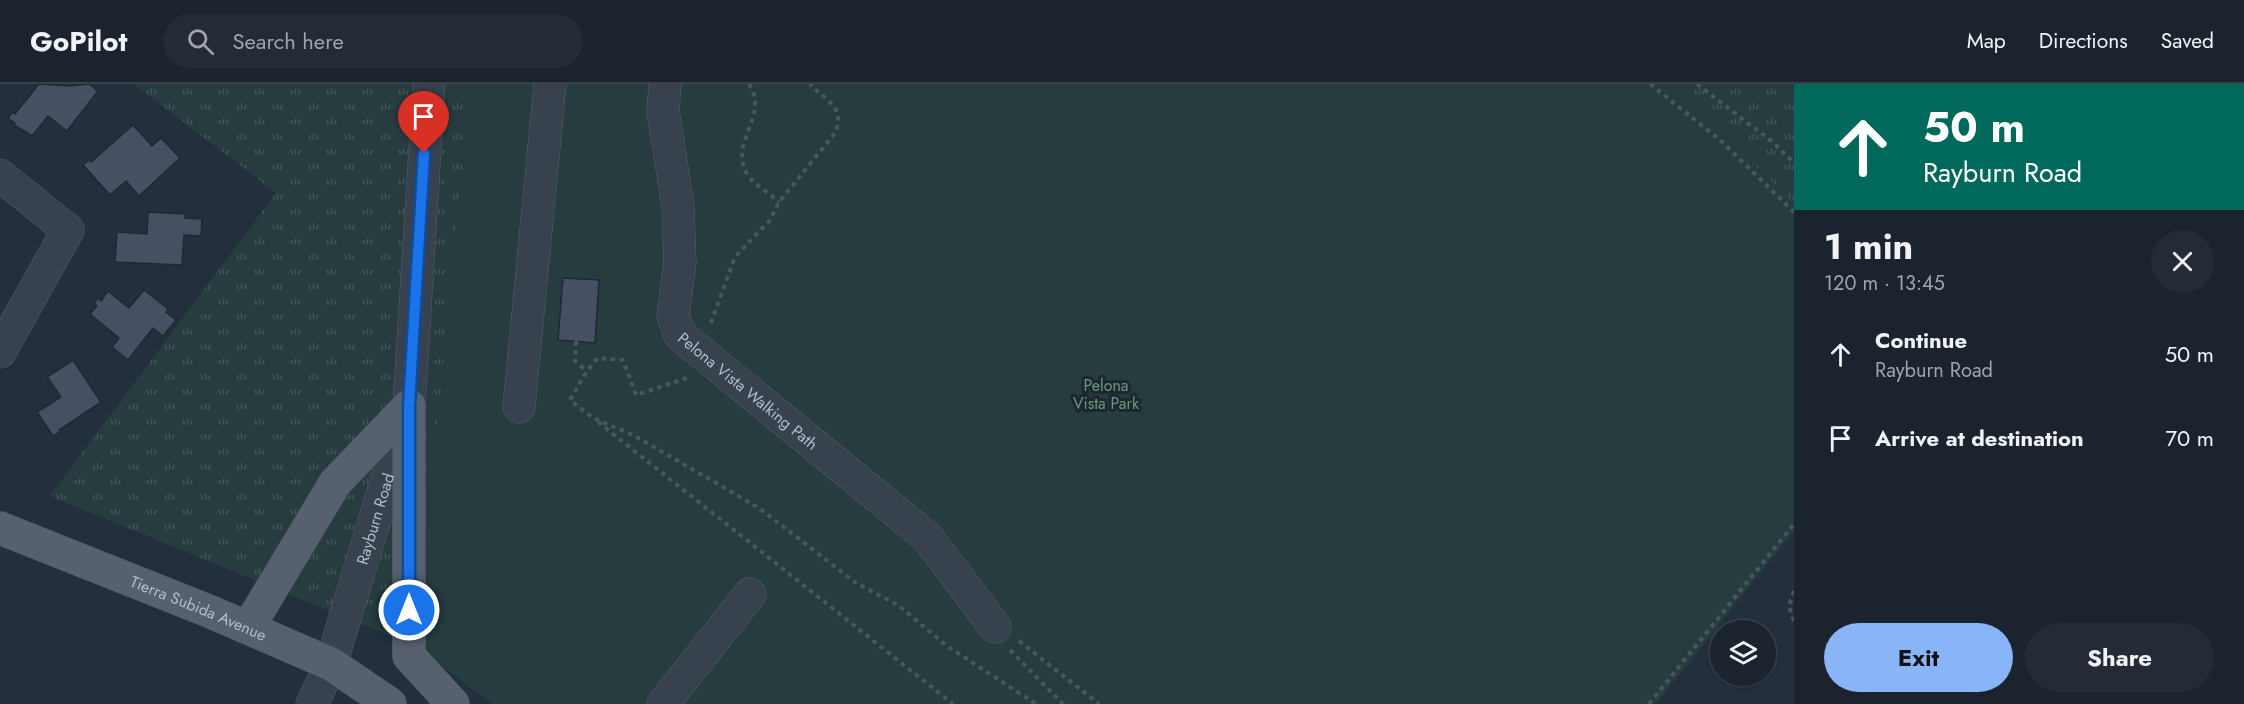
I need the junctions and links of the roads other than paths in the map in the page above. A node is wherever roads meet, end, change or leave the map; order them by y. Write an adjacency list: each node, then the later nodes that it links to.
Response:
1 (429, 84): 6 (street, Rayburn Road)
2 (550, 84): 7 (street)
3 (665, 84): 10 (street, Pelona Vista Walking Path)
4 (0, 175): 5 (street)
5 (0, 352)
6 (409, 406): 11 (main road); 12 (street, Rayburn Road); 15 (main road)
7 (519, 407)
8 (0, 528): 11 (main road, Tierra Subida Avenue)
9 (750, 594): 16 (street)
10 (995, 627)
11 (248, 628): 12 (main road, Tierra Subida Avenue)
12 (331, 664): 13 (street, Rayburn Road); 14 (main road, Tierra Subida Avenue)
13 (312, 704)
14 (390, 704)
15 (453, 704)
16 (663, 704)

